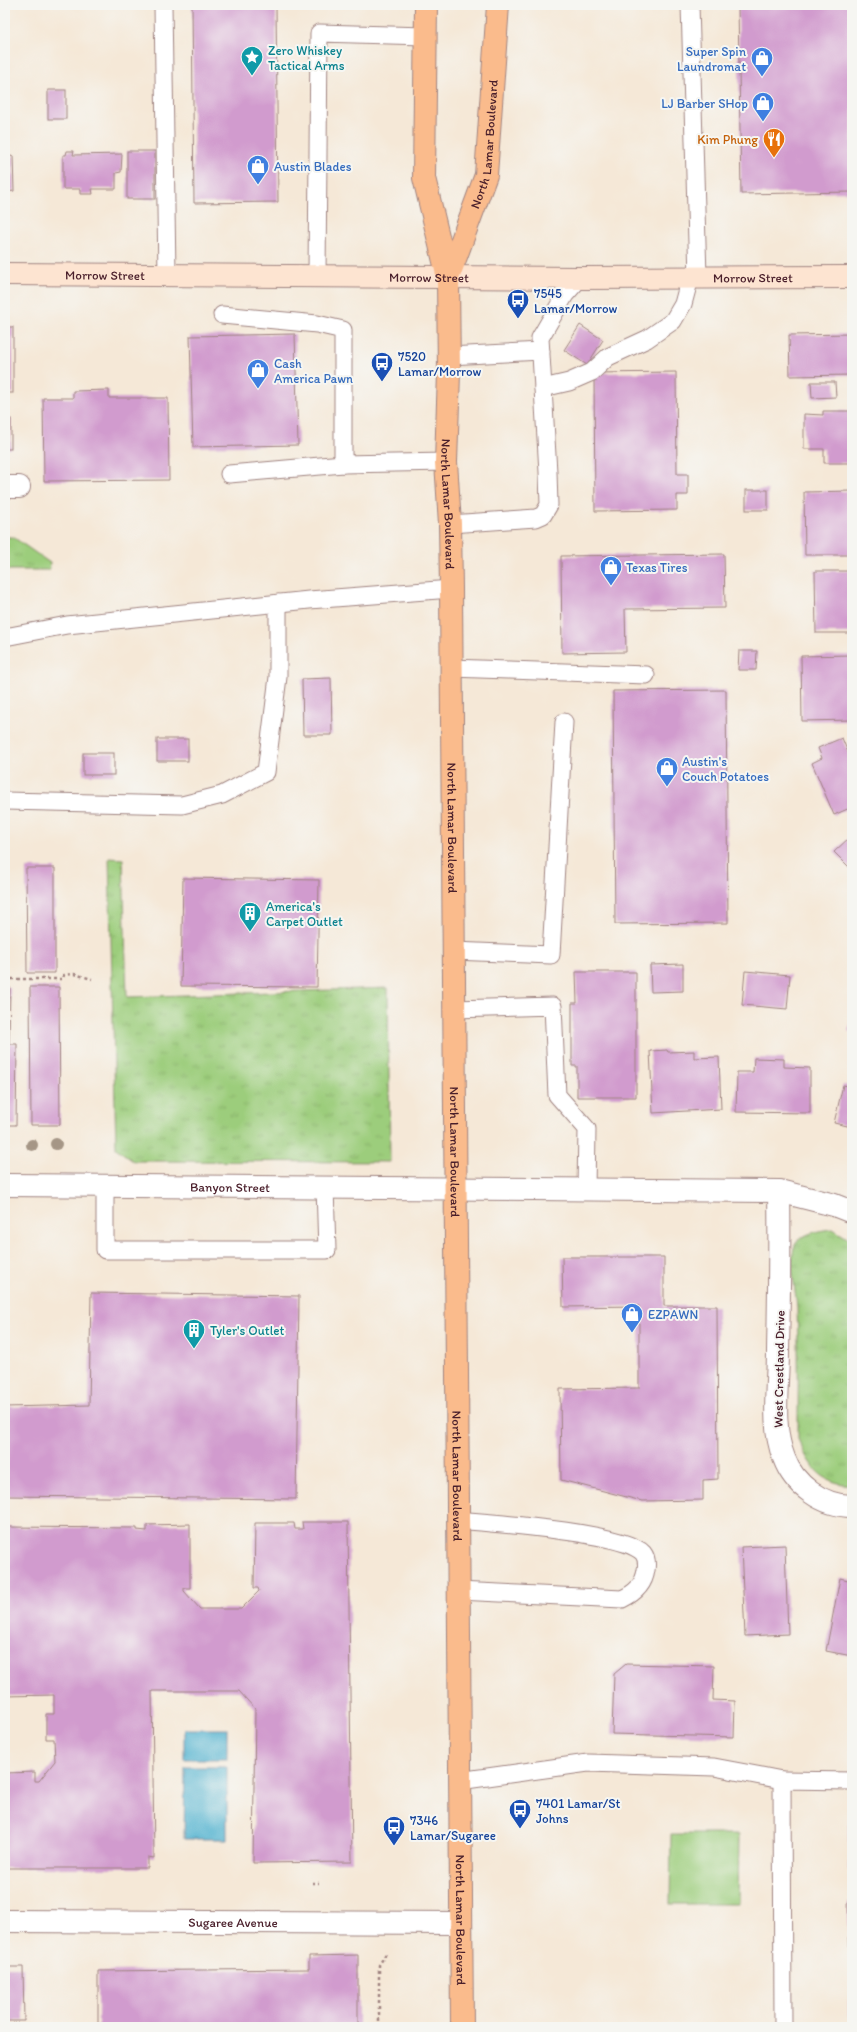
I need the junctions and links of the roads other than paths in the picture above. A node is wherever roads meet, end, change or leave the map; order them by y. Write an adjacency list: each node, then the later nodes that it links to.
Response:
1 (163, 5): 9 (lane)
2 (426, 5): 6 (main road, North Lamar Boulevard)
3 (498, 5): 7 (main road, North Lamar Boulevard)
4 (513, 5): 7 (main road)
5 (690, 5): 14 (lane)
6 (425, 36): 10 (lane); 12 (main road, North Lamar Boulevard)
7 (494, 70): 12 (main road, North Lamar Boulevard)
8 (5, 274): 9 (street, Morrow Street)
9 (167, 275): 10 (street, Morrow Street)
10 (317, 276): 12 (street, Morrow Street)
11 (852, 277): 14 (street, Morrow Street)
12 (448, 278): 13 (street, Morrow Street); 17 (main road, North Lamar Boulevard)
13 (580, 278): 14 (street, Morrow Street); 16 (lane)
14 (694, 278): 18 (lane)
15 (222, 314): 20 (lane)
16 (541, 351): 17 (lane); 18 (lane)
17 (449, 356): 19 (main road, North Lamar Boulevard)
18 (543, 388): 22 (lane)
19 (446, 462): 20 (lane); 22 (main road, North Lamar Boulevard)
20 (343, 464): 21 (lane)
21 (230, 474)
22 (450, 524): 23 (main road, North Lamar Boulevard)
23 (451, 589): 24 (lane); 26 (main road, North Lamar Boulevard)
24 (278, 603): 25 (lane); 29 (lane)
25 (5, 637)
26 (451, 668): 27 (lane); 30 (main road, North Lamar Boulevard)
27 (646, 675)
28 (564, 722): 30 (lane)
29 (5, 801)
30 (453, 951): 31 (main road, North Lamar Boulevard)
31 (454, 1009): 35 (main road, North Lamar Boulevard); 36 (lane)
32 (5, 1185): 33 (street, Banyon Street)
33 (105, 1186): 34 (street, Banyon Street); 34 (lane)
34 (325, 1187): 35 (street, Banyon Street)
35 (455, 1188): 36 (street); 40 (main road, North Lamar Boulevard)
36 (586, 1189): 37 (street)
37 (779, 1191): 38 (street); 39 (street, West Crestland Drive)
38 (852, 1212)
39 (852, 1506)
40 (457, 1520): 41 (main road, North Lamar Boulevard); 41 (lane)
41 (458, 1591): 43 (main road, North Lamar Boulevard)
42 (782, 1780): 43 (lane); 44 (lane); 48 (lane)
43 (459, 1781): 46 (main road, North Lamar Boulevard)
44 (852, 1781)
45 (5, 1921): 46 (street, Sugaree Avenue)
46 (460, 1923): 47 (main road, North Lamar Boulevard)
47 (462, 2027)
48 (783, 2027)

